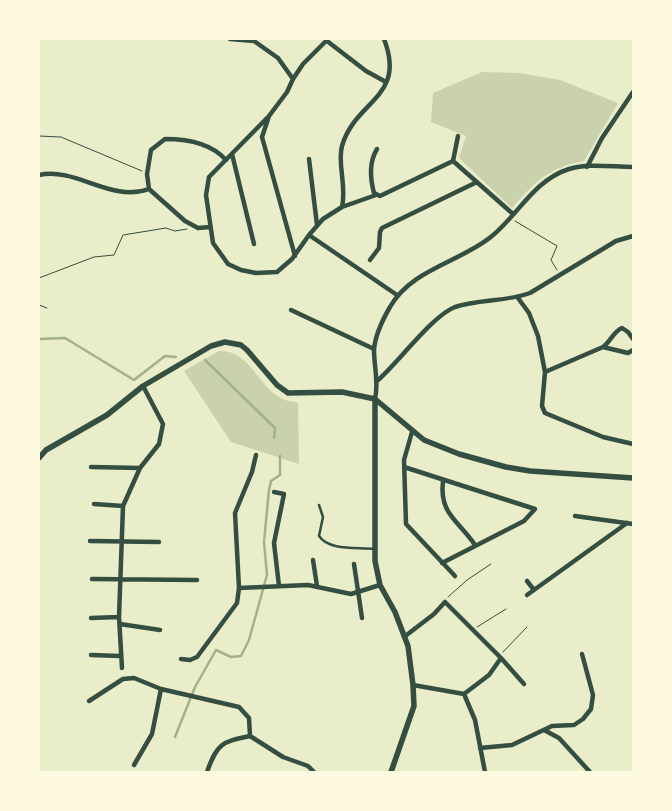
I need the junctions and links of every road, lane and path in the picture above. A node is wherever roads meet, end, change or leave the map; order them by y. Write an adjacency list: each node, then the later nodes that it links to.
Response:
1 (230, 39): 4 (street)
2 (384, 39): 5 (street)
3 (328, 40): 4 (street); 5 (street)
4 (293, 79): 7 (street)
5 (386, 82): 22 (street)
6 (633, 92): 15 (street)
7 (268, 116): 11 (street); 31 (street)
8 (39, 136): 17 (path)
9 (458, 136): 14 (street)
10 (377, 149): 21 (street)
11 (232, 154): 13 (street); 30 (street)
12 (309, 159): 25 (street)
13 (226, 160): 17 (street); 26 (street)
14 (453, 161): 19 (street); 21 (street)
15 (587, 167): 16 (street); 23 (street)
16 (633, 168)
17 (147, 174): 20 (street)
18 (39, 175): 20 (street)
19 (477, 182): 23 (street); 32 (street)
20 (149, 189): 27 (street)
21 (376, 195): 22 (street)
22 (342, 207): 25 (street)
23 (513, 214): 24 (street)
24 (507, 220): 33 (path); 35 (street)
25 (318, 225): 28 (street)
26 (210, 227): 27 (street); 31 (street)
27 (198, 228): 34 (path)
28 (309, 234): 31 (street); 35 (street)
29 (633, 236): 33 (street)
30 (254, 244)
31 (295, 256)
32 (370, 260)
33 (559, 274): 36 (street)
34 (39, 278)
35 (397, 295): 42 (street)
36 (518, 298): 44 (street); 45 (street)
37 (39, 305): 38 (path)
38 (47, 308)
39 (291, 310): 42 (street)
40 (633, 339): 41 (street)
41 (603, 347): 43 (street); 44 (street)
42 (374, 348): 45 (street)
43 (633, 350)
44 (545, 372): 49 (street)
45 (378, 381): 47 (street)
46 (143, 386): 47 (street); 51 (street); 54 (street)
47 (375, 399): 48 (street); 68 (street)
48 (412, 432): 53 (street); 55 (street)
49 (633, 444)
50 (256, 454): 81 (street)
51 (39, 458)
52 (91, 467): 54 (street)
53 (404, 467): 56 (street); 70 (street)
54 (140, 468): 60 (street)
55 (633, 478)
56 (443, 480): 67 (street); 67 (street)
57 (274, 492): 78 (street)
58 (94, 504): 60 (street)
59 (319, 505): 68 (lane)
60 (123, 506): 66 (street)
61 (575, 516): 62 (street)
62 (627, 523): 63 (street); 82 (street)
63 (633, 524)
64 (90, 541): 66 (street)
65 (159, 542): 66 (street)
66 (122, 543): 75 (street)
67 (476, 545): 70 (street)
68 (374, 549): 80 (street)
69 (313, 560): 79 (street)
70 (442, 562): 73 (street)
71 (354, 564): 83 (street)
72 (491, 564): 85 (path)
73 (455, 576)
74 (92, 579): 75 (street)
75 (121, 580): 76 (street); 87 (street)
76 (197, 580)
77 (527, 580): 82 (street)
78 (279, 586): 79 (street); 81 (street)
79 (317, 586): 83 (street)
80 (380, 586): 83 (street); 94 (street)
81 (239, 588): 99 (street)
82 (534, 590): 84 (street)
83 (358, 593): 89 (street)
84 (527, 595)
85 (445, 602): 93 (street); 94 (street)
86 (506, 609): 93 (path)
87 (119, 617): 88 (street); 90 (street)
88 (91, 618)
89 (362, 618)
90 (120, 624): 92 (street); 97 (street)
91 (527, 627): 98 (path)
92 (160, 630)
93 (472, 630): 98 (street)
94 (404, 636): 102 (street)
95 (582, 654): 106 (street)
96 (91, 655): 97 (street)
97 (120, 656): 100 (street)
98 (500, 657): 101 (street); 104 (street)
99 (181, 659)
100 (122, 668)
101 (524, 684)
102 (413, 685): 104 (street); 112 (street)
103 (161, 690): 105 (street); 107 (street); 109 (street)
104 (464, 694): 108 (street)
105 (89, 701)
106 (544, 730): 108 (street); 114 (street)
107 (250, 736): 110 (street); 111 (street)
108 (480, 748): 113 (street)
109 (134, 765)
110 (207, 772)
111 (314, 772)
112 (391, 772)
113 (485, 772)
114 (590, 772)

